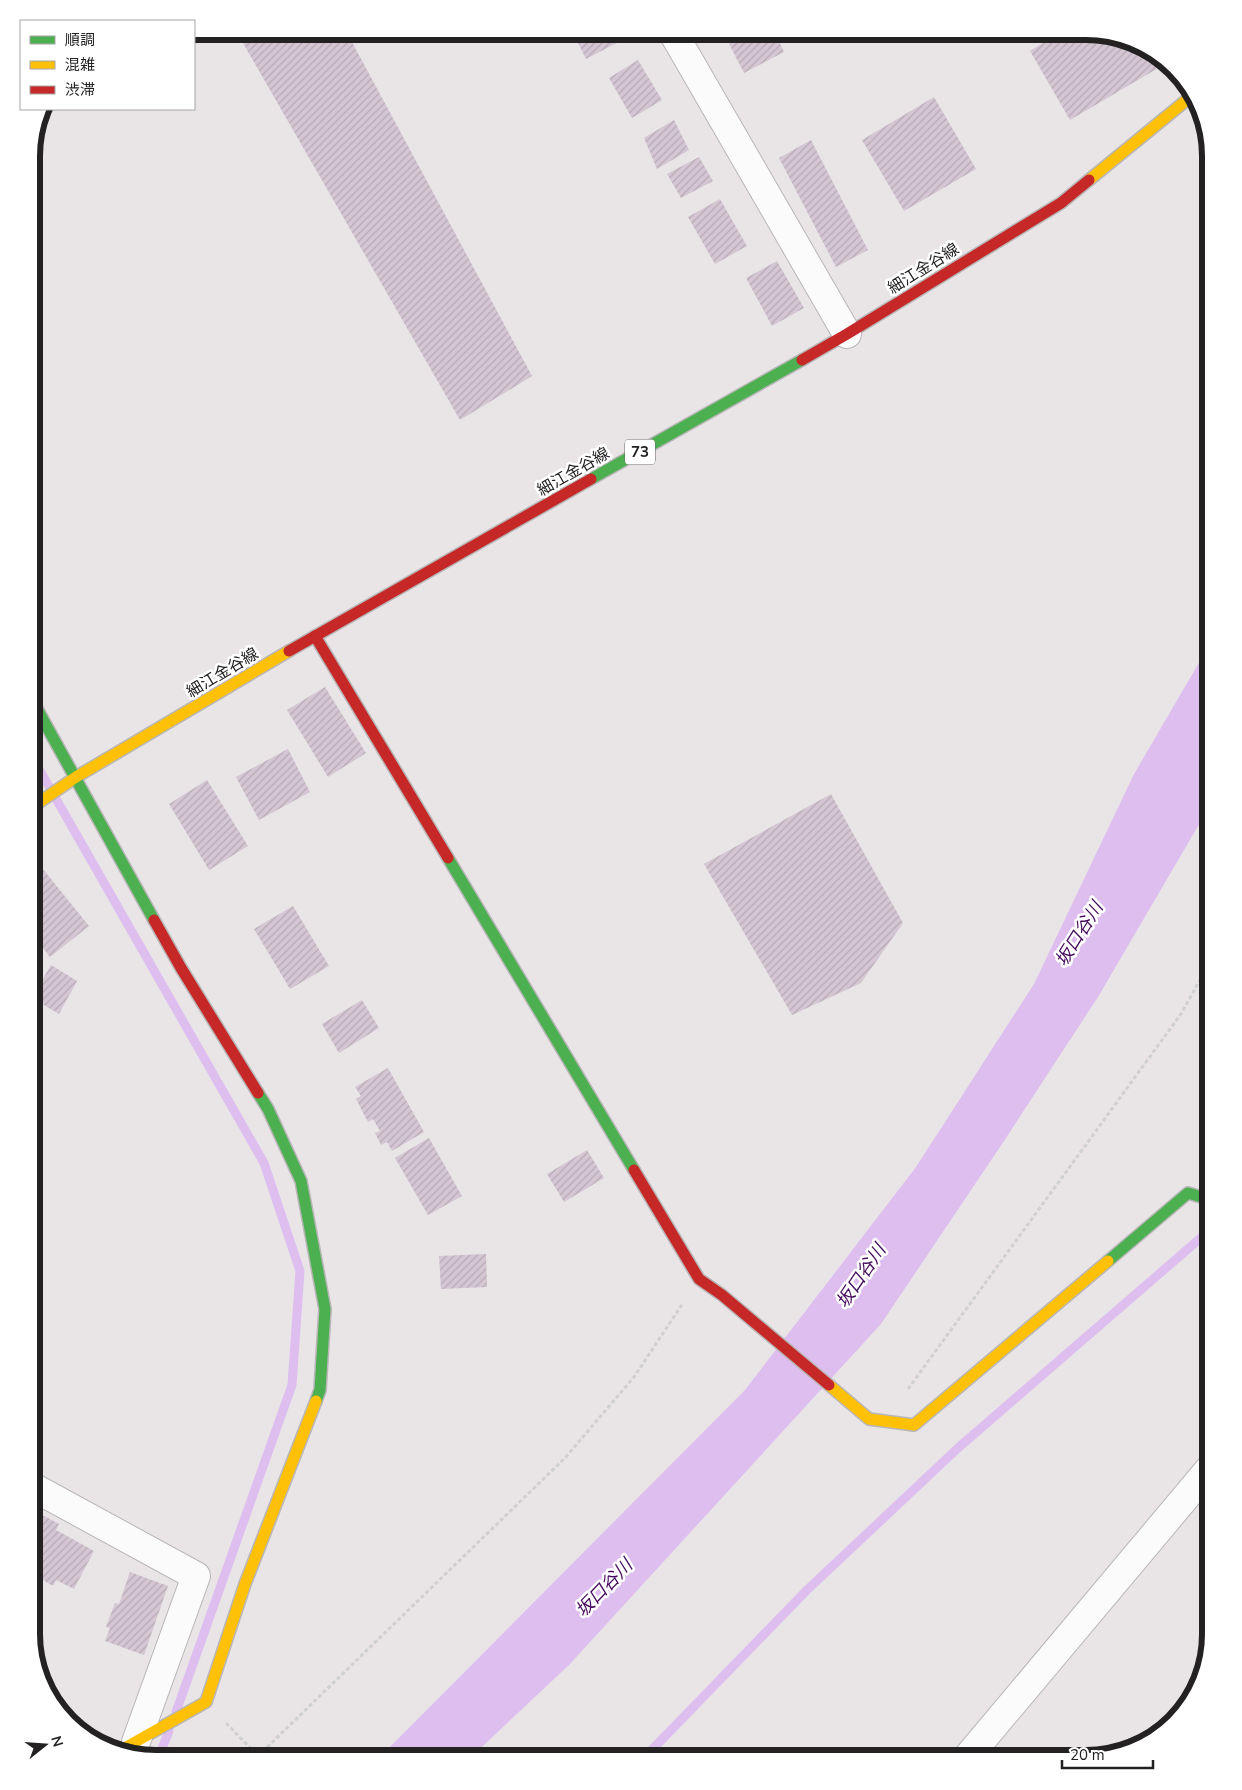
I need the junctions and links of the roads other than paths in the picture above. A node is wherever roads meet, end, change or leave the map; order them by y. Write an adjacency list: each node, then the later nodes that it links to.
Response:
1 (677, 40): 3 (street)
2 (1187, 100): 3 (street, 細江金谷線 / 73)
3 (847, 334): 4 (street, 細江金谷線 / 73)
4 (315, 636): 6 (street, 細江金谷線 / 73); 8 (street)
5 (40, 716): 6 (street)
6 (72, 780): 7 (street, 細江金谷線 / 73); 11 (street)
7 (40, 802)
8 (1202, 1197)
9 (1202, 1478): 12 (street)
10 (40, 1491): 11 (street)
11 (135, 1742)
12 (974, 1750)

